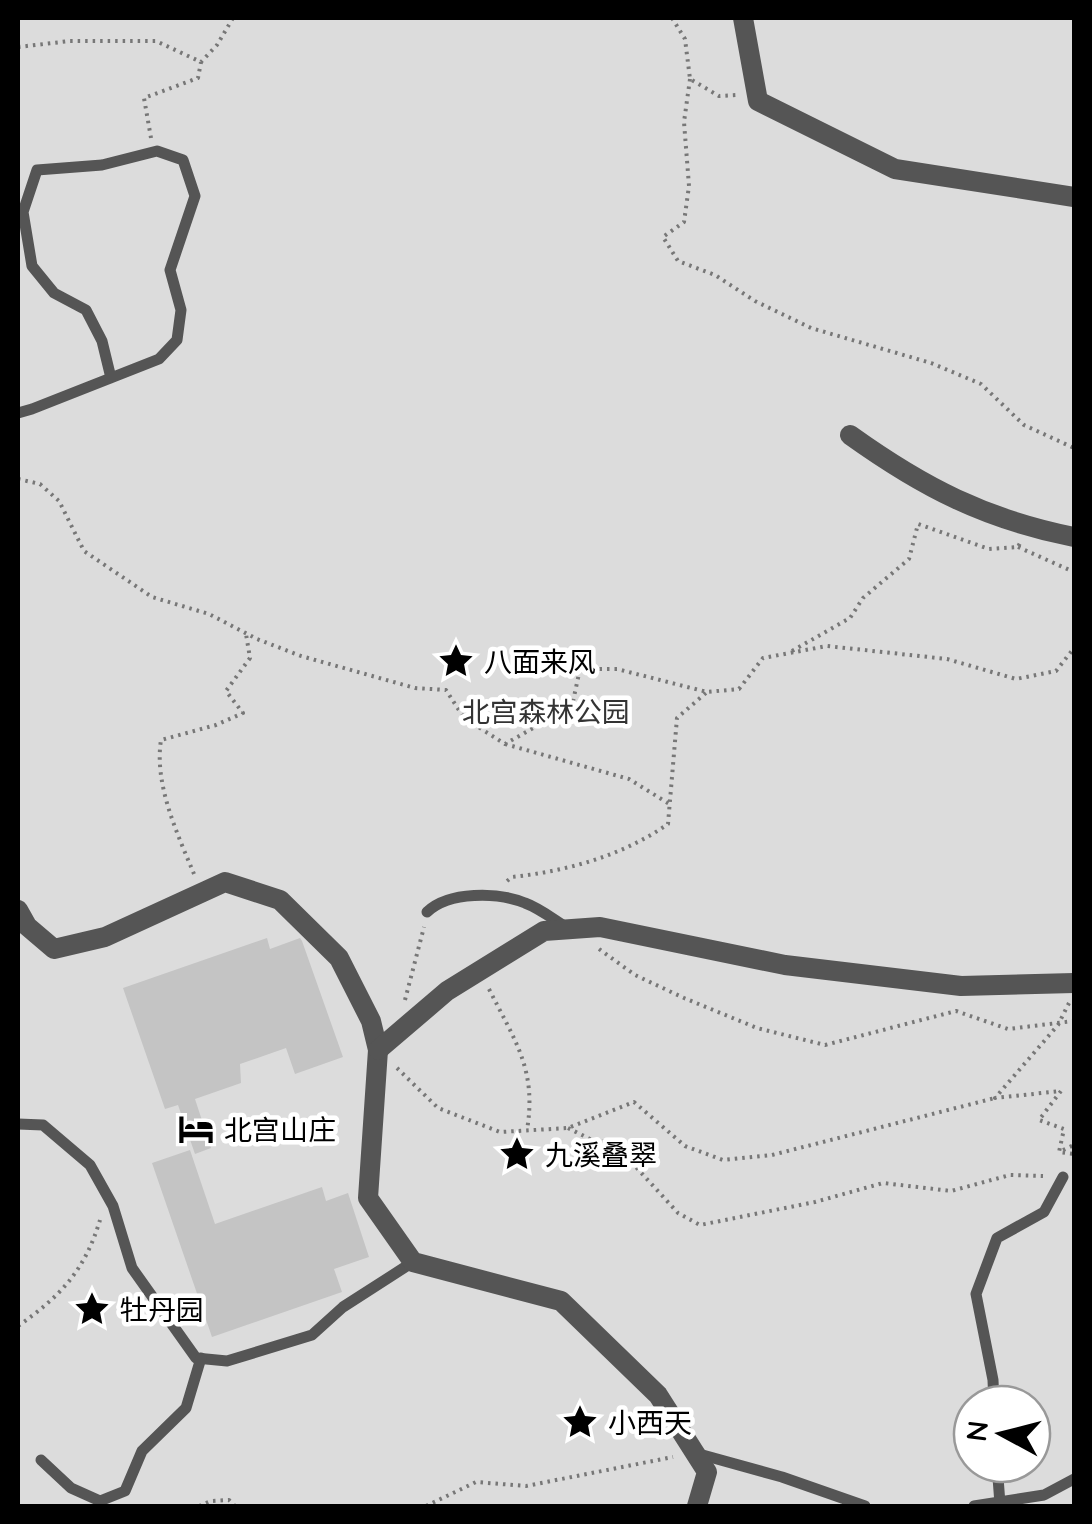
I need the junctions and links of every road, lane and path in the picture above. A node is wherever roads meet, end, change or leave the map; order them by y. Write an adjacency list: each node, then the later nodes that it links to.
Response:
1 (232, 18): 5 (path)
2 (672, 18): 6 (path)
3 (743, 18): 7 (street)
4 (18, 47): 5 (path)
5 (202, 62): 8 (path)
6 (690, 79): 7 (path); 13 (path)
7 (757, 93): 9 (street)
8 (157, 151): 10 (lane); 10 (lane)
9 (1074, 197)
10 (111, 378): 11 (lane)
11 (18, 413)
12 (850, 435): 15 (street)
13 (1074, 448)
14 (18, 478): 19 (path)
15 (1032, 528): 16 (street); 17 (path)
16 (1074, 537)
17 (1018, 547): 18 (path); 21 (path)
18 (1074, 572)
19 (246, 634): 24 (path); 26 (path)
20 (1074, 648): 22 (path)
21 (788, 653): 22 (path); 23 (path)
22 (1071, 657)
23 (707, 692): 24 (path); 25 (path)
24 (505, 744): 25 (path)
25 (671, 805): 27 (path)
26 (201, 892): 28 (street); 36 (street)
27 (490, 895): 29 (lane); 30 (lane)
28 (18, 910)
29 (427, 912): 35 (path)
30 (570, 929): 31 (street); 32 (street); 34 (path)
31 (480, 971): 35 (street); 40 (path)
32 (1074, 986): 34 (path)
33 (1074, 1022): 34 (path)
34 (1058, 1025): 37 (path)
35 (397, 1034): 36 (street)
36 (378, 1050): 40 (path); 46 (street)
37 (994, 1098): 39 (path); 42 (path)
38 (18, 1124): 45 (lane)
39 (568, 1128): 40 (path); 44 (path)
40 (528, 1130)
41 (1074, 1145): 42 (path)
42 (1059, 1152): 43 (path)
43 (1074, 1154)
44 (1063, 1177): 49 (lane)
45 (107, 1196): 47 (path); 48 (lane)
46 (413, 1262): 48 (lane); 50 (street)
47 (18, 1326)
48 (201, 1358): 51 (lane)
49 (993, 1384)
50 (695, 1453): 56 (path); 57 (street); 58 (lane)
51 (42, 1460)
52 (1074, 1479): 53 (lane)
53 (1000, 1504): 59 (lane)
54 (199, 1506): 55 (path)
55 (235, 1506)
56 (426, 1506)
57 (697, 1506)
58 (865, 1506)
59 (974, 1506)

